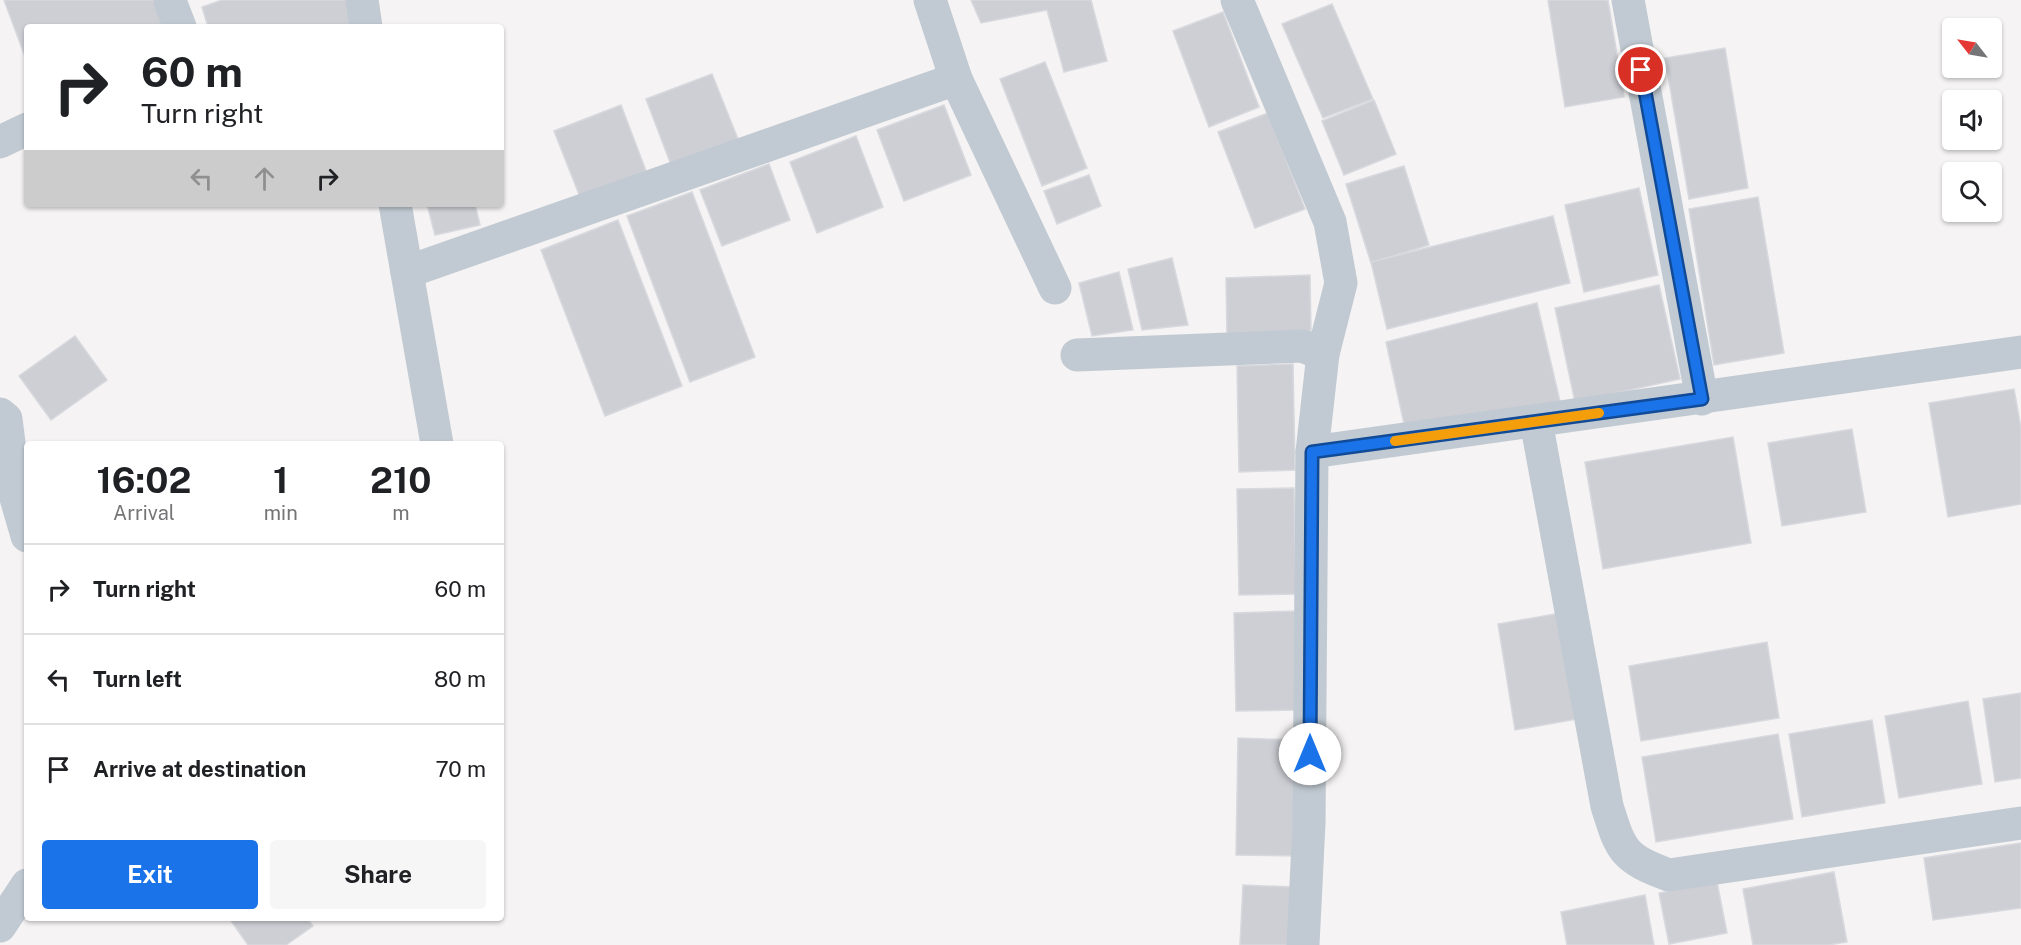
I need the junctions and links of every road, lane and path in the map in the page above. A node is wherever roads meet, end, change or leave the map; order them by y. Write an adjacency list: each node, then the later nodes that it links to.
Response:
1 (171, 0): 6 (street)
2 (362, 0): 7 (street)
3 (930, 0): 8 (street)
4 (1237, 0): 15 (street)
5 (1628, 0): 17 (street)
6 (179, 24)
7 (366, 24)
8 (956, 79): 12 (street); 13 (street)
9 (24, 130): 10 (street)
10 (0, 142)
11 (396, 207): 12 (street)
12 (407, 272): 20 (street)
13 (1055, 288)
14 (2021, 352): 17 (street)
15 (1323, 354): 16 (street); 21 (street)
16 (1077, 355)
17 (1702, 399): 19 (street)
18 (2, 418): 22 (street)
19 (1536, 421): 21 (street); 23 (street)
20 (436, 441)
21 (1312, 452): 26 (street)
22 (24, 526)
23 (2021, 823)
24 (24, 890): 25 (street)
25 (0, 926)
26 (1303, 945)

